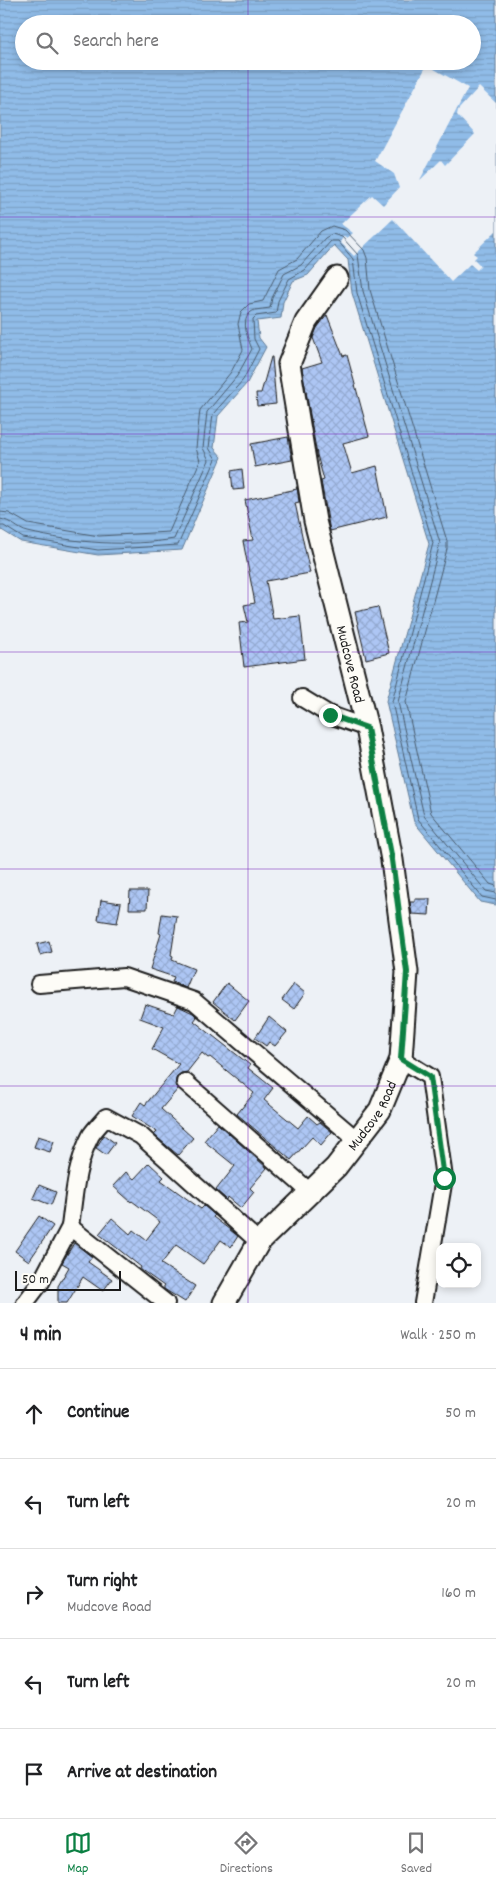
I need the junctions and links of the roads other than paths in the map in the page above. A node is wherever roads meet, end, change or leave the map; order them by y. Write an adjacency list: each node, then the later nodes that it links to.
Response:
1 (337, 278): 3 (street, Mudcove Road)
2 (302, 698): 3 (street)
3 (367, 728): 5 (street, Mudcove Road)
4 (40, 984): 7 (street)
5 (401, 1059): 7 (street, Mudcove Road); 14 (street)
6 (185, 1082): 8 (street)
7 (357, 1140): 8 (street, Mudcove Road)
8 (310, 1192): 10 (street, Mudcove Road)
9 (70, 1227): 10 (street); 11 (street); 12 (street)
10 (259, 1242): 13 (street, Mudcove Road)
11 (25, 1303)
12 (166, 1303)
13 (224, 1303)
14 (422, 1303)

